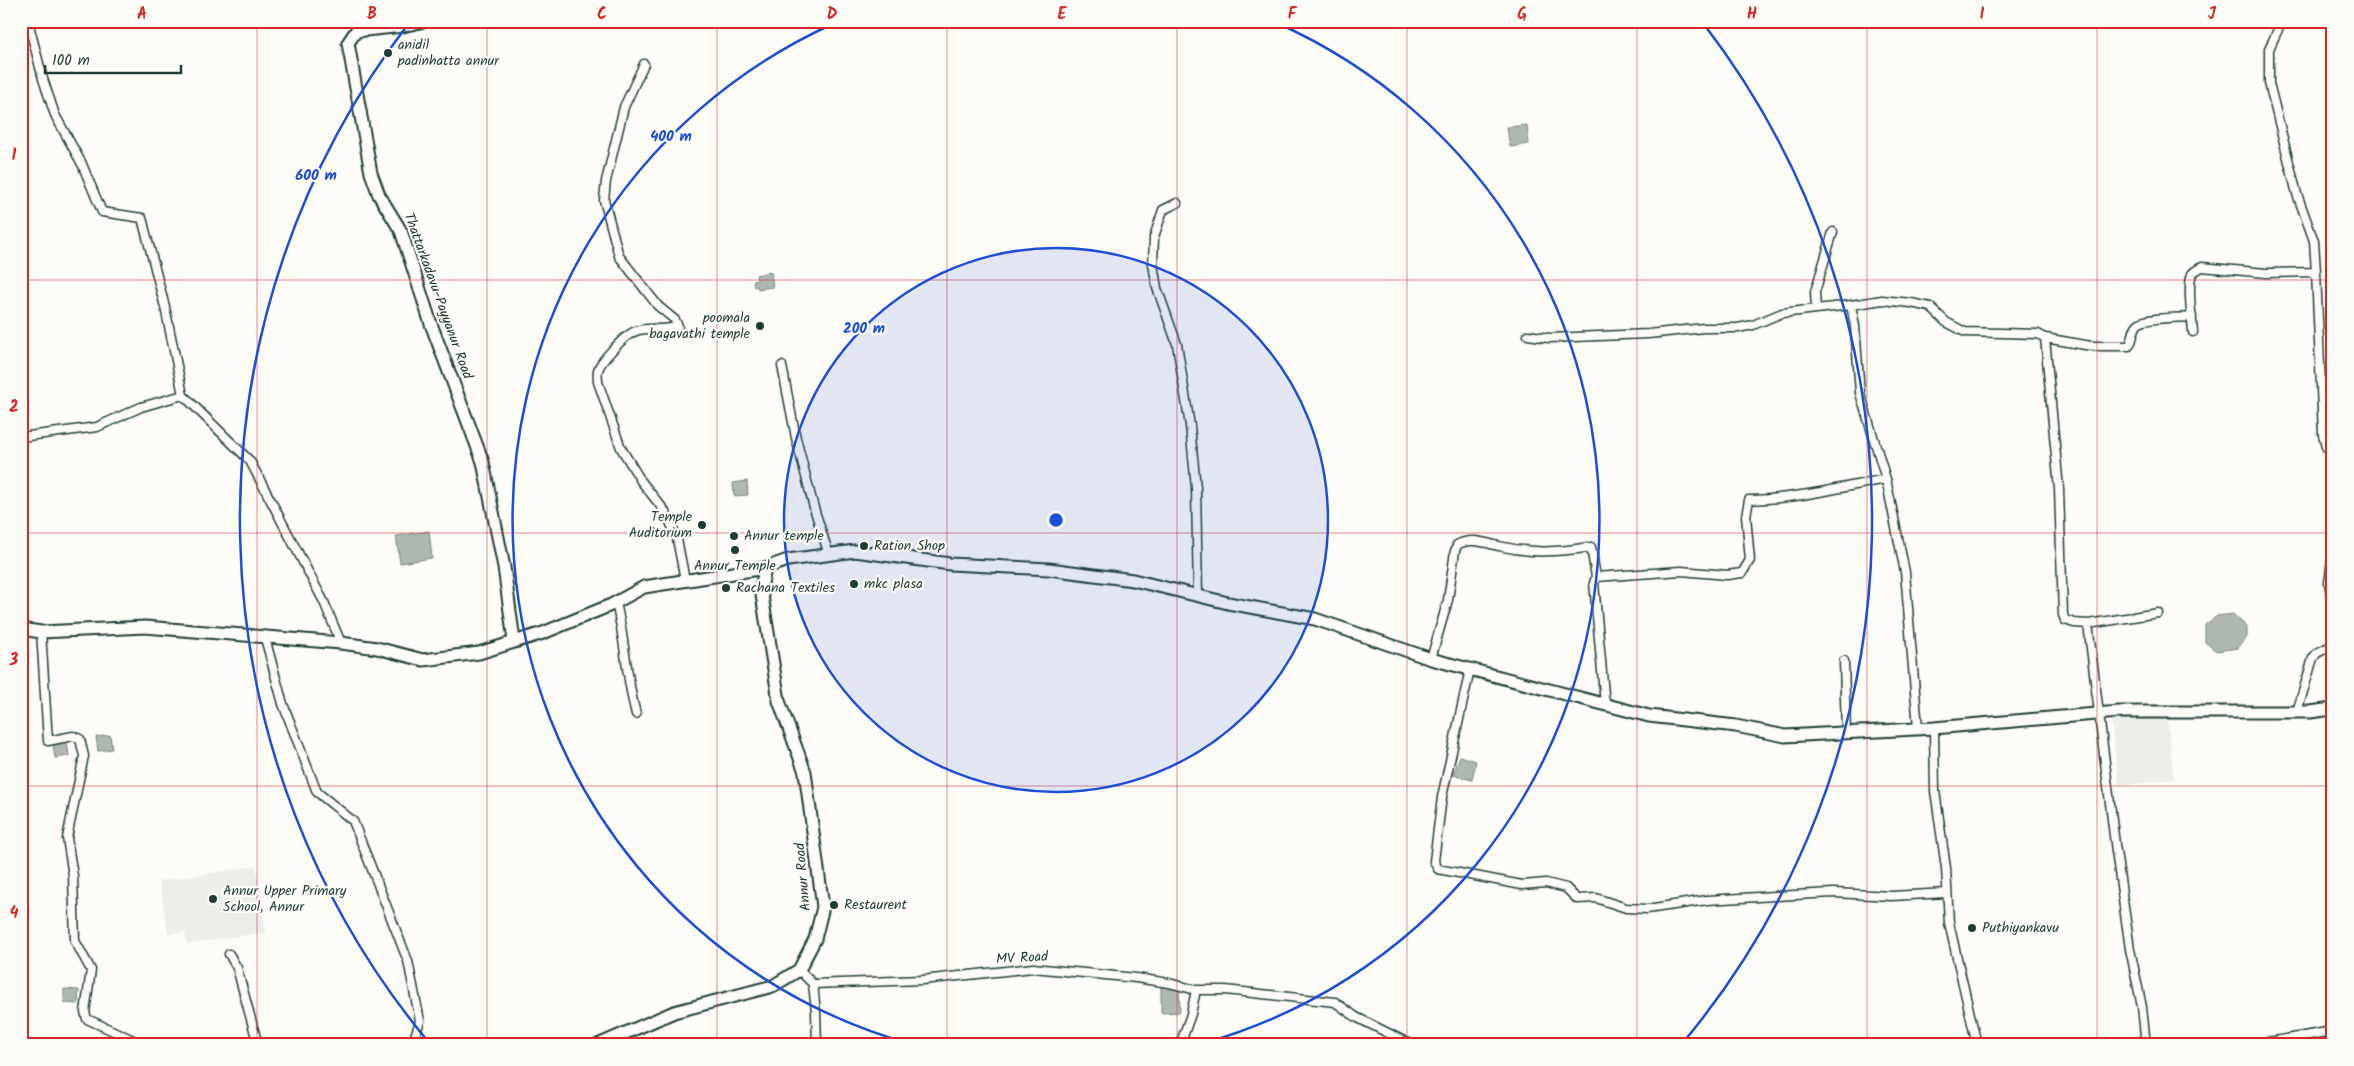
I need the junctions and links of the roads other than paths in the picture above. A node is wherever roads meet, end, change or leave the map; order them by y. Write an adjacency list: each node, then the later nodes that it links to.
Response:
1 (28, 21): 18 (street)
2 (424, 21): 4 (main road, Thattarkadavu-Payyanur Road)
3 (2282, 21): 8 (street)
4 (355, 26): 35 (main road, Thattarkadavu-Payyanur Road)
5 (644, 64): 26 (street)
6 (1177, 203): 27 (street)
7 (1833, 232): 10 (street)
8 (2316, 272): 11 (street); 16 (street)
9 (1851, 305): 10 (street); 14 (street); 21 (street)
10 (1816, 308): 13 (street)
11 (2192, 317): 12 (street); 14 (street)
12 (2193, 332)
13 (1528, 335)
14 (2045, 338): 31 (street)
15 (782, 366): 23 (street)
16 (2321, 392): 17 (street); 20 (street)
17 (2333, 392)
18 (183, 395): 19 (street); 36 (street)
19 (21, 437)
20 (2333, 449)
21 (1886, 479): 25 (street); 46 (street)
22 (2333, 551): 29 (street)
23 (829, 555): 24 (main road); 27 (main road)
24 (765, 568): 26 (main road); 51 (main road, Annur Road)
25 (1596, 577): 38 (street); 41 (street)
26 (685, 580): 28 (main road)
27 (1198, 596): 38 (main road)
28 (616, 603): 35 (main road); 44 (street)
29 (2333, 609)
30 (2158, 613): 31 (street)
31 (2088, 624): 45 (street)
32 (21, 629): 33 (main road)
33 (41, 632): 34 (main road); 55 (street)
34 (265, 638): 36 (main road); 57 (street)
35 (514, 641): 36 (main road)
36 (341, 643)
37 (2333, 645): 43 (street)
38 (1431, 659): 40 (main road)
39 (1844, 661): 48 (street)
40 (1470, 670): 41 (main road); 49 (street)
41 (1605, 705): 48 (main road)
42 (2333, 710): 43 (main road)
43 (2296, 712): 45 (main road)
44 (636, 714)
45 (2097, 714): 47 (main road); 63 (street)
46 (1918, 728): 47 (main road); 48 (main road)
47 (1934, 728): 49 (street)
48 (1846, 732)
49 (1947, 893): 62 (street)
50 (228, 954): 56 (street)
51 (799, 970): 52 (street); 58 (main road)
52 (812, 984): 53 (street, MV Road); 59 (street)
53 (1196, 990): 60 (street); 61 (street, MV Road)
54 (2333, 1031): 64 (street)
55 (135, 1045)
56 (258, 1045)
57 (412, 1045)
58 (598, 1045)
59 (817, 1045)
60 (1180, 1045)
61 (1412, 1045)
62 (1977, 1045)
63 (2146, 1045)
64 (2250, 1045)

